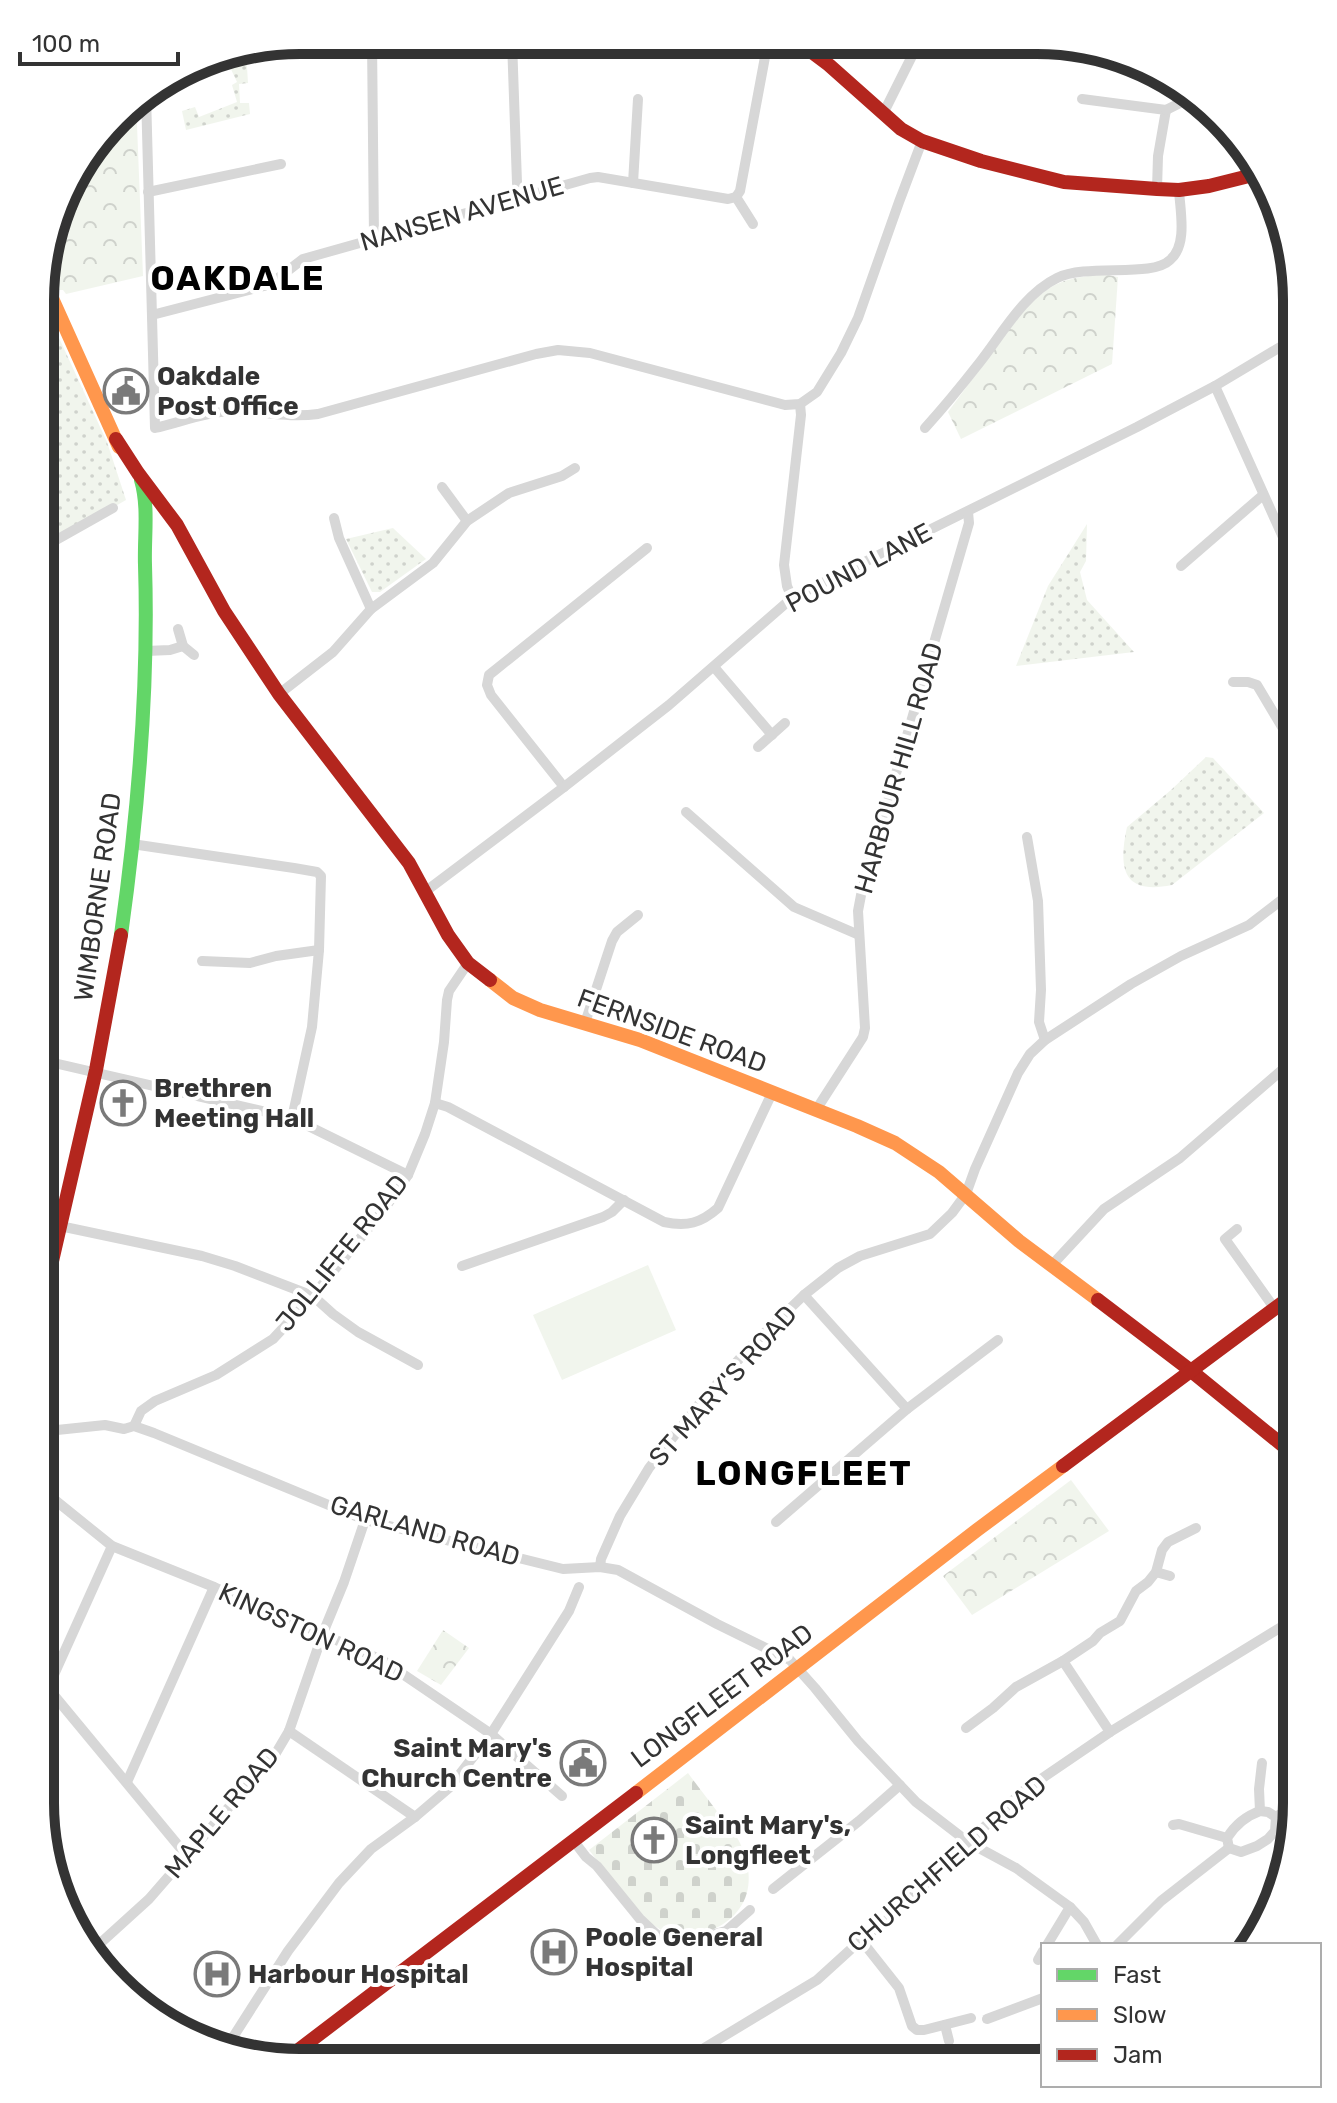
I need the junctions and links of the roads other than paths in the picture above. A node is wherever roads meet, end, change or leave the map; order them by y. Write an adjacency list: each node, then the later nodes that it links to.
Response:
1 (372, 54): 22 (street)
2 (512, 54): 19 (street)
3 (766, 54): 20 (street)
4 (814, 54): 11 (main road)
5 (913, 54): 11 (street)
6 (638, 99): 15 (street)
7 (1082, 99): 10 (street)
8 (1182, 102): 10 (street)
9 (146, 108): 18 (street)
10 (1166, 110): 16 (street)
11 (883, 114): 12 (main road)
12 (922, 141): 16 (main road); 27 (street)
13 (281, 164): 18 (street)
14 (1249, 176): 17 (main road)
15 (633, 183): 19 (street, NANSEN AVENUE); 20 (street, NANSEN AVENUE)
16 (1157, 189): 17 (main road)
17 (1179, 190): 28 (street)
18 (148, 192): 24 (street)
19 (520, 197): 22 (street, NANSEN AVENUE)
20 (736, 197): 21 (street)
21 (753, 224)
22 (374, 238): 24 (street, NANSEN AVENUE)
23 (54, 302): 30 (main road, WIMBORNE ROAD)
24 (152, 315): 27 (street)
25 (1283, 345): 26 (street, POUND LANE)
26 (1215, 386): 32 (street); 34 (street, POUND LANE)
27 (800, 404): 41 (street)
28 (925, 428)
29 (575, 468): 36 (street)
30 (140, 482): 45 (main road, WIMBORNE ROAD); 49 (main road, FERNSIDE ROAD)
31 (442, 487): 36 (street)
32 (1263, 495): 37 (street); 40 (street)
33 (113, 508): 38 (street)
34 (968, 512): 41 (street, POUND LANE); 61 (street, HARBOUR HILL ROAD)
35 (334, 518): 42 (street)
36 (467, 521): 42 (street)
37 (1283, 536)
38 (54, 541)
39 (647, 548): 54 (street)
40 (1181, 566)
41 (792, 598): 47 (street, POUND LANE)
42 (371, 609): 49 (street)
43 (178, 629): 44 (street)
44 (183, 646): 45 (street); 46 (street)
45 (146, 651): 57 (main road, WIMBORNE ROAD)
46 (194, 655)
47 (714, 667): 52 (street); 54 (street, POUND LANE)
48 (1233, 682): 51 (street)
49 (279, 694): 58 (main road, FERNSIDE ROAD)
50 (785, 723): 52 (street)
51 (1283, 728)
52 (772, 735): 53 (street)
53 (758, 747)
54 (564, 787): 58 (street, POUND LANE)
55 (686, 812): 61 (street)
56 (1027, 837): 66 (street)
57 (132, 844): 62 (street); 69 (main road, WIMBORNE ROAD)
58 (426, 891): 64 (main road, FERNSIDE ROAD)
59 (1283, 899): 66 (street, ST MARY'S ROAD)
60 (638, 915): 65 (street)
61 (859, 935): 72 (street, HARBOUR HILL ROAD)
62 (319, 950): 63 (street); 73 (street)
63 (202, 961)
64 (468, 963): 65 (main road, FERNSIDE ROAD); 71 (street, JOLLIFFE ROAD)
65 (585, 1023): 70 (main road, FERNSIDE ROAD)
66 (1045, 1040): 75 (street, ST MARY'S ROAD)
67 (54, 1063): 69 (street)
68 (1282, 1070): 81 (street)
69 (95, 1073): 73 (street); 78 (main road, WIMBORNE ROAD)
70 (772, 1093): 72 (main road, FERNSIDE ROAD); 76 (street)
71 (435, 1103): 74 (street, JOLLIFFE ROAD); 76 (street)
72 (816, 1110): 75 (main road, FERNSIDE ROAD)
73 (292, 1118): 74 (street)
74 (408, 1175): 84 (street, JOLLIFFE ROAD)
75 (966, 1194): 81 (main road, FERNSIDE ROAD); 83 (street, ST MARY'S ROAD)
76 (624, 1200): 82 (street)
77 (54, 1225): 78 (street)
78 (60, 1227): 80 (main road, WIMBORNE ROAD); 84 (street)
79 (1237, 1229): 86 (street)
80 (54, 1253)
81 (1052, 1265): 89 (main road, FERNSIDE ROAD)
82 (462, 1266)
83 (804, 1295): 90 (street); 99 (street, ST MARY'S ROAD)
84 (313, 1296): 88 (street); 91 (street, JOLLIFFE ROAD)
85 (1282, 1303): 86 (main road, LONGFLEET ROAD)
86 (1275, 1309): 89 (main road, LONGFLEET ROAD)
87 (998, 1340): 90 (street)
88 (418, 1365)
89 (1190, 1370): 93 (main road, FERNSIDE ROAD); 108 (main road, LONGFLEET ROAD)
90 (907, 1409): 96 (street)
91 (134, 1426): 92 (street, GARLAND ROAD); 95 (street, GARLAND ROAD)
92 (54, 1430)
93 (1282, 1445)
94 (54, 1499): 98 (street, KINGSTON ROAD)
95 (365, 1520): 99 (street, GARLAND ROAD); 105 (street, MAPLE ROAD)
96 (776, 1522)
97 (1196, 1528): 100 (street)
98 (112, 1546): 102 (street, KINGSTON ROAD); 107 (street)
99 (600, 1567): 108 (street, GARLAND ROAD)
100 (1156, 1572): 101 (street); 106 (street)
101 (1170, 1576)
102 (214, 1587): 105 (street, KINGSTON ROAD); 115 (street)
103 (579, 1587): 113 (street)
104 (1282, 1627): 112 (street, CHURCHFIELD ROAD)
105 (323, 1633): 111 (street, MAPLE ROAD); 113 (street, KINGSTON ROAD)
106 (1063, 1661): 110 (street); 112 (street)
107 (54, 1665)
108 (799, 1668): 116 (street); 123 (main road, LONGFLEET ROAD)
109 (54, 1697): 115 (street)
110 (966, 1728)
111 (289, 1731): 120 (street); 126 (street, MAPLE ROAD)
112 (1110, 1732): 124 (street, CHURCHFIELD ROAD)
113 (491, 1734): 117 (street, KINGSTON ROAD); 120 (street)
114 (1262, 1763): 118 (street)
115 (127, 1782): 126 (street)
116 (900, 1785): 124 (street); 127 (street)
117 (562, 1796)
118 (1260, 1811): 121 (street); 125 (street)
119 (1282, 1813): 121 (street)
120 (415, 1817): 139 (street)
121 (1276, 1817): 125 (street)
122 (1173, 1825): 125 (street)
123 (573, 1840): 129 (street); 141 (main road, LONGFLEET ROAD)
124 (968, 1842): 128 (street); 130 (street, CHURCHFIELD ROAD)
125 (1228, 1843): 133 (street)
126 (187, 1856): 134 (street, MAPLE ROAD)
127 (773, 1889)
128 (1070, 1907): 131 (street); 132 (street)
129 (750, 1910)
130 (861, 1940): 138 (street); 142 (street, CHURCHFIELD ROAD)
131 (1048, 1943)
132 (1096, 1943)
133 (1119, 1943)
134 (99, 1944)
135 (1041, 1999): 137 (street)
136 (971, 2018): 138 (street)
137 (987, 2019)
138 (945, 2025): 140 (street)
139 (232, 2039)
140 (949, 2041)
141 (300, 2049)
142 (703, 2049)

